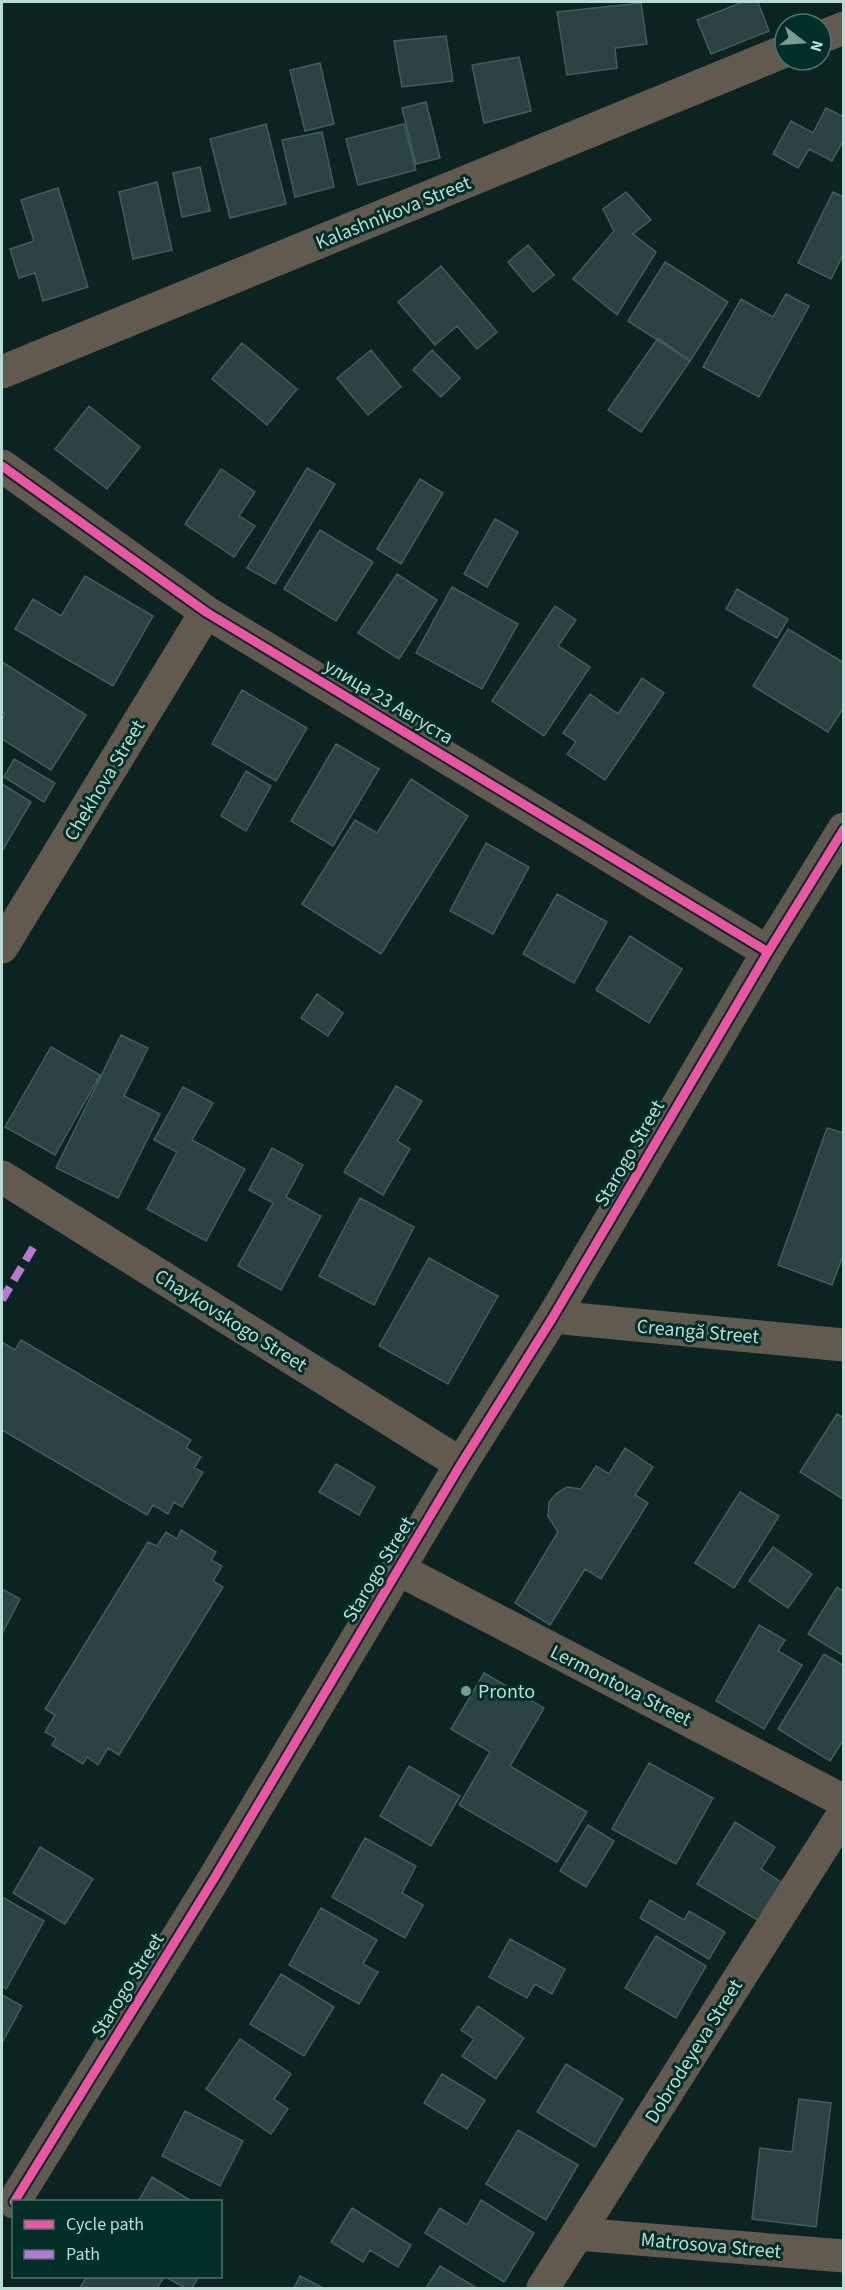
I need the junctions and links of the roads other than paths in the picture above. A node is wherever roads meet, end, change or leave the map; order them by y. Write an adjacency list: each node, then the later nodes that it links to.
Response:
1 (773, 56): 2 (street, Kalashnikova Street)
2 (2, 372)
3 (2, 465): 4 (street, улица 23 Августа)
4 (206, 612): 6 (street, Chekhova Street); 7 (street, улица 23 Августа)
5 (843, 829): 7 (street, Starogo Street)
6 (2, 947)
7 (768, 952): 9 (street, Starogo Street)
8 (2, 1177): 11 (street, Chaykovskogo Street)
9 (553, 1317): 10 (street, Creangă Street); 11 (street, Starogo Street)
10 (843, 1345)
11 (461, 1464): 12 (street, Starogo Street)
12 (398, 1569): 13 (street, Lermontova Street); 15 (street, Starogo Street)
13 (843, 1801)
14 (843, 1813): 18 (street, Dobrodeyeva Street)
15 (15, 2200)
16 (12, 2205): 17 (street, Starogo Street)
17 (2, 2221)
18 (578, 2234): 19 (street, Matrosova Street); 20 (street, Dobrodeyeva Street)
19 (843, 2256)
20 (543, 2289)

